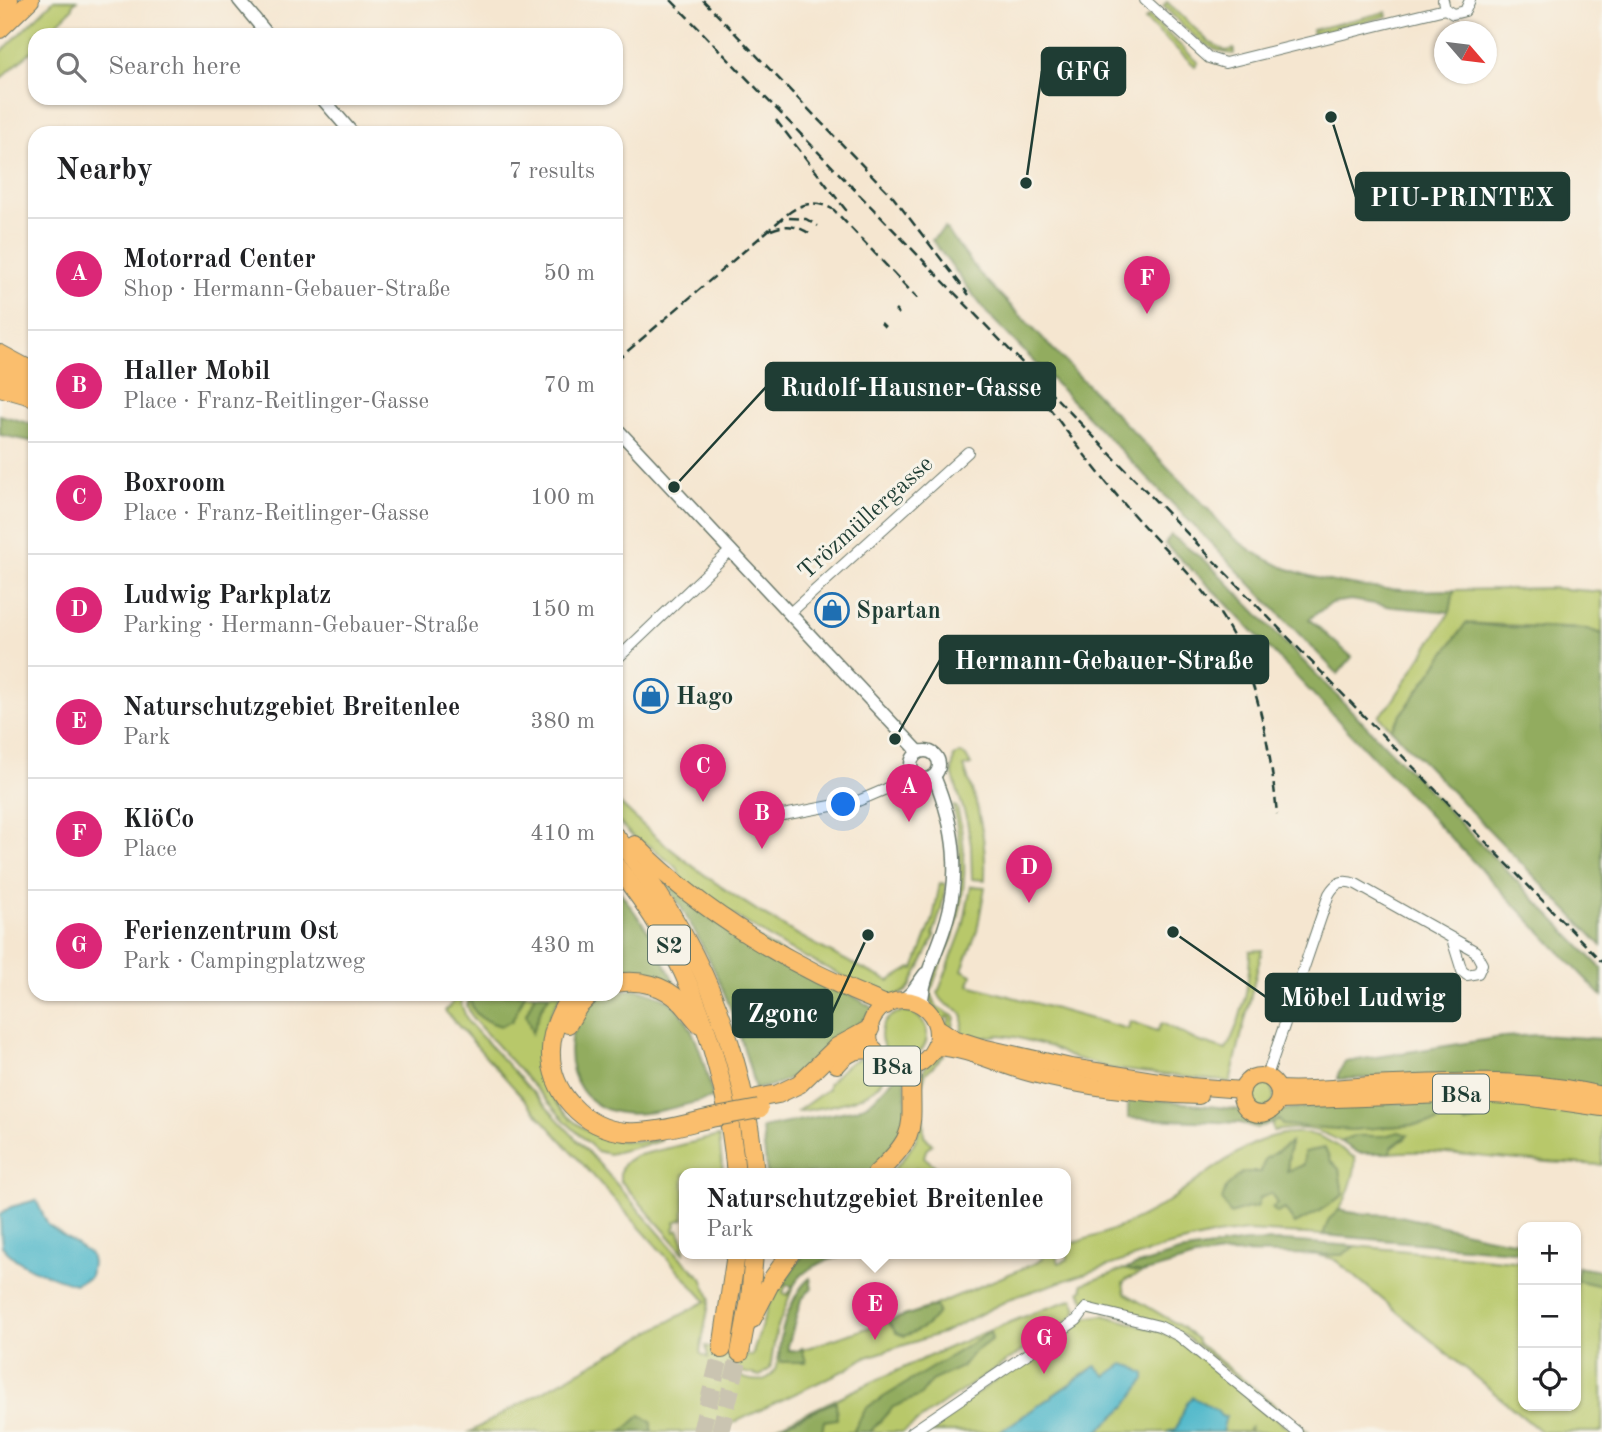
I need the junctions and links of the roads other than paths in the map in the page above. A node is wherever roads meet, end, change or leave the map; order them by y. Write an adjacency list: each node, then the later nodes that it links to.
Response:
1 (10, 0): 7 (main road)
2 (31, 0): 9 (main road)
3 (239, 0): 8 (street)
4 (1145, 0): 6 (street)
5 (1470, 0): 6 (street)
6 (1444, 4)
7 (0, 10)
8 (262, 28)
9 (0, 30)
10 (328, 105): 11 (street)
11 (346, 126)
12 (0, 354): 13 (highway)
13 (28, 369)
14 (0, 371): 15 (highway)
15 (28, 385)
16 (0, 387): 17 (highway)
17 (28, 387)
18 (28, 389): 19 (highway)
19 (0, 397)
20 (623, 435): 22 (street)
21 (968, 452): 23 (street, Trözmüllergasse)
22 (731, 550): 23 (street); 24 (street)
23 (790, 613): 25 (street)
24 (623, 653)
25 (919, 752): 26 (street); 27 (street)
26 (912, 772): 27 (street); 28 (street)
27 (934, 776): 33 (street)
28 (777, 812)
29 (623, 839): 37 (highway)
30 (623, 845): 53 (highway, S2)
31 (623, 875): 41 (highway, S2)
32 (1452, 939): 45 (street)
33 (929, 968): 37 (street); 38 (street)
34 (623, 982): 41 (highway)
35 (568, 1001): 51 (highway)
36 (585, 1001): 51 (highway)
37 (894, 1003): 38 (main road); 40 (main road, B8a)
38 (925, 1008): 39 (main road, B8a)
39 (937, 1027): 42 (main road, B8a); 46 (main road, B8a)
40 (870, 1029): 43 (main road, B8a); 49 (highway)
41 (707, 1031): 52 (highway, S2)
42 (935, 1047): 44 (main road, B8a); 46 (main road, B8a)
43 (874, 1050): 44 (main road, B8a); 49 (highway)
44 (912, 1067): 54 (highway)
45 (1267, 1076): 46 (main road); 47 (main road)
46 (1242, 1095): 47 (main road)
47 (1279, 1095): 48 (main road, B8a); 50 (main road, B8a)
48 (1602, 1095)
49 (758, 1103): 51 (highway)
50 (1602, 1108)
51 (715, 1112)
52 (736, 1168)
53 (753, 1168)
54 (882, 1168)
55 (736, 1259): 58 (highway)
56 (753, 1259): 58 (highway)
57 (786, 1259): 58 (highway)
58 (735, 1347)
59 (912, 1432): 60 (street)
60 (1297, 1432)

